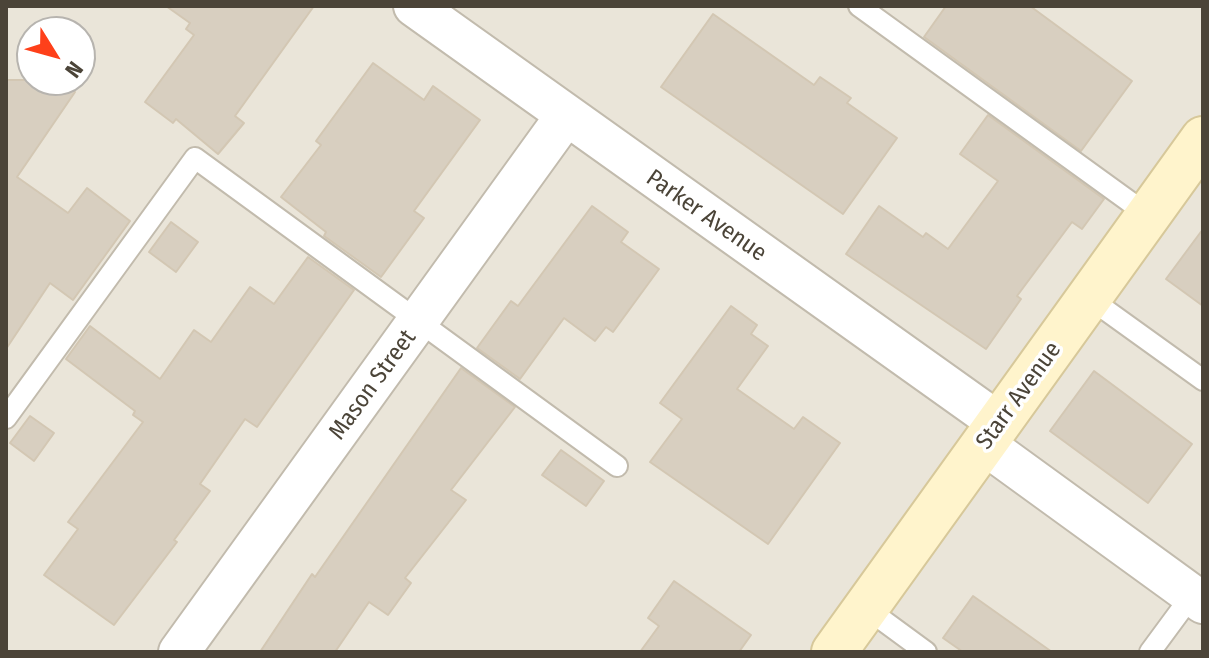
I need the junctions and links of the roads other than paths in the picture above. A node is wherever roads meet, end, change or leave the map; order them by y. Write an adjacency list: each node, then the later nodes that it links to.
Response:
1 (414, 6): 3 (street, Parker Avenue)
2 (859, 6): 5 (lane)
3 (565, 117): 7 (street, Mason Street); 10 (street, Parker Avenue)
4 (1203, 139): 5 (main road, Starr Avenue)
5 (1148, 215): 6 (main road, Starr Avenue)
6 (1089, 298): 8 (lane); 10 (main road, Starr Avenue)
7 (419, 321): 9 (lane); 11 (lane); 14 (street, Mason Street)
8 (1203, 380)
9 (6, 418)
10 (992, 433): 12 (street, Parker Avenue); 13 (main road, Starr Avenue)
11 (617, 466)
12 (1199, 592): 17 (lane)
13 (866, 608): 15 (main road, Starr Avenue); 16 (lane)
14 (179, 652)
15 (834, 652)
16 (926, 652)
17 (1150, 652)

